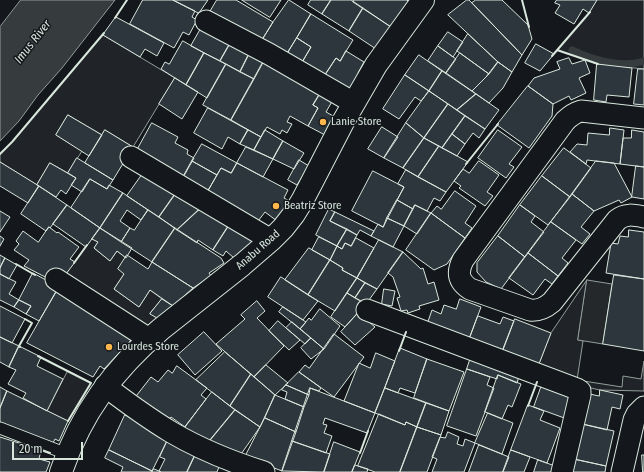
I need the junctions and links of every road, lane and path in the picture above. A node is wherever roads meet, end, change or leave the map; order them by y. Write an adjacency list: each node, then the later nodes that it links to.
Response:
1 (423, 0): 3 (street, Anabu Road)
2 (206, 21): 3 (street)
3 (354, 103): 7 (street, Anabu Road)
4 (644, 118): 6 (street)
5 (131, 157): 7 (street)
6 (644, 216)
7 (271, 240): 10 (street, Anabu Road)
8 (56, 279): 10 (street)
9 (367, 310): 16 (street)
10 (149, 338): 11 (street, Anabu Road)
11 (105, 386): 14 (street, Anabu Road); 15 (street)
12 (644, 407): 17 (street)
13 (0, 428): 14 (lane)
14 (64, 463)
15 (264, 472)
16 (562, 472)
17 (622, 472)

